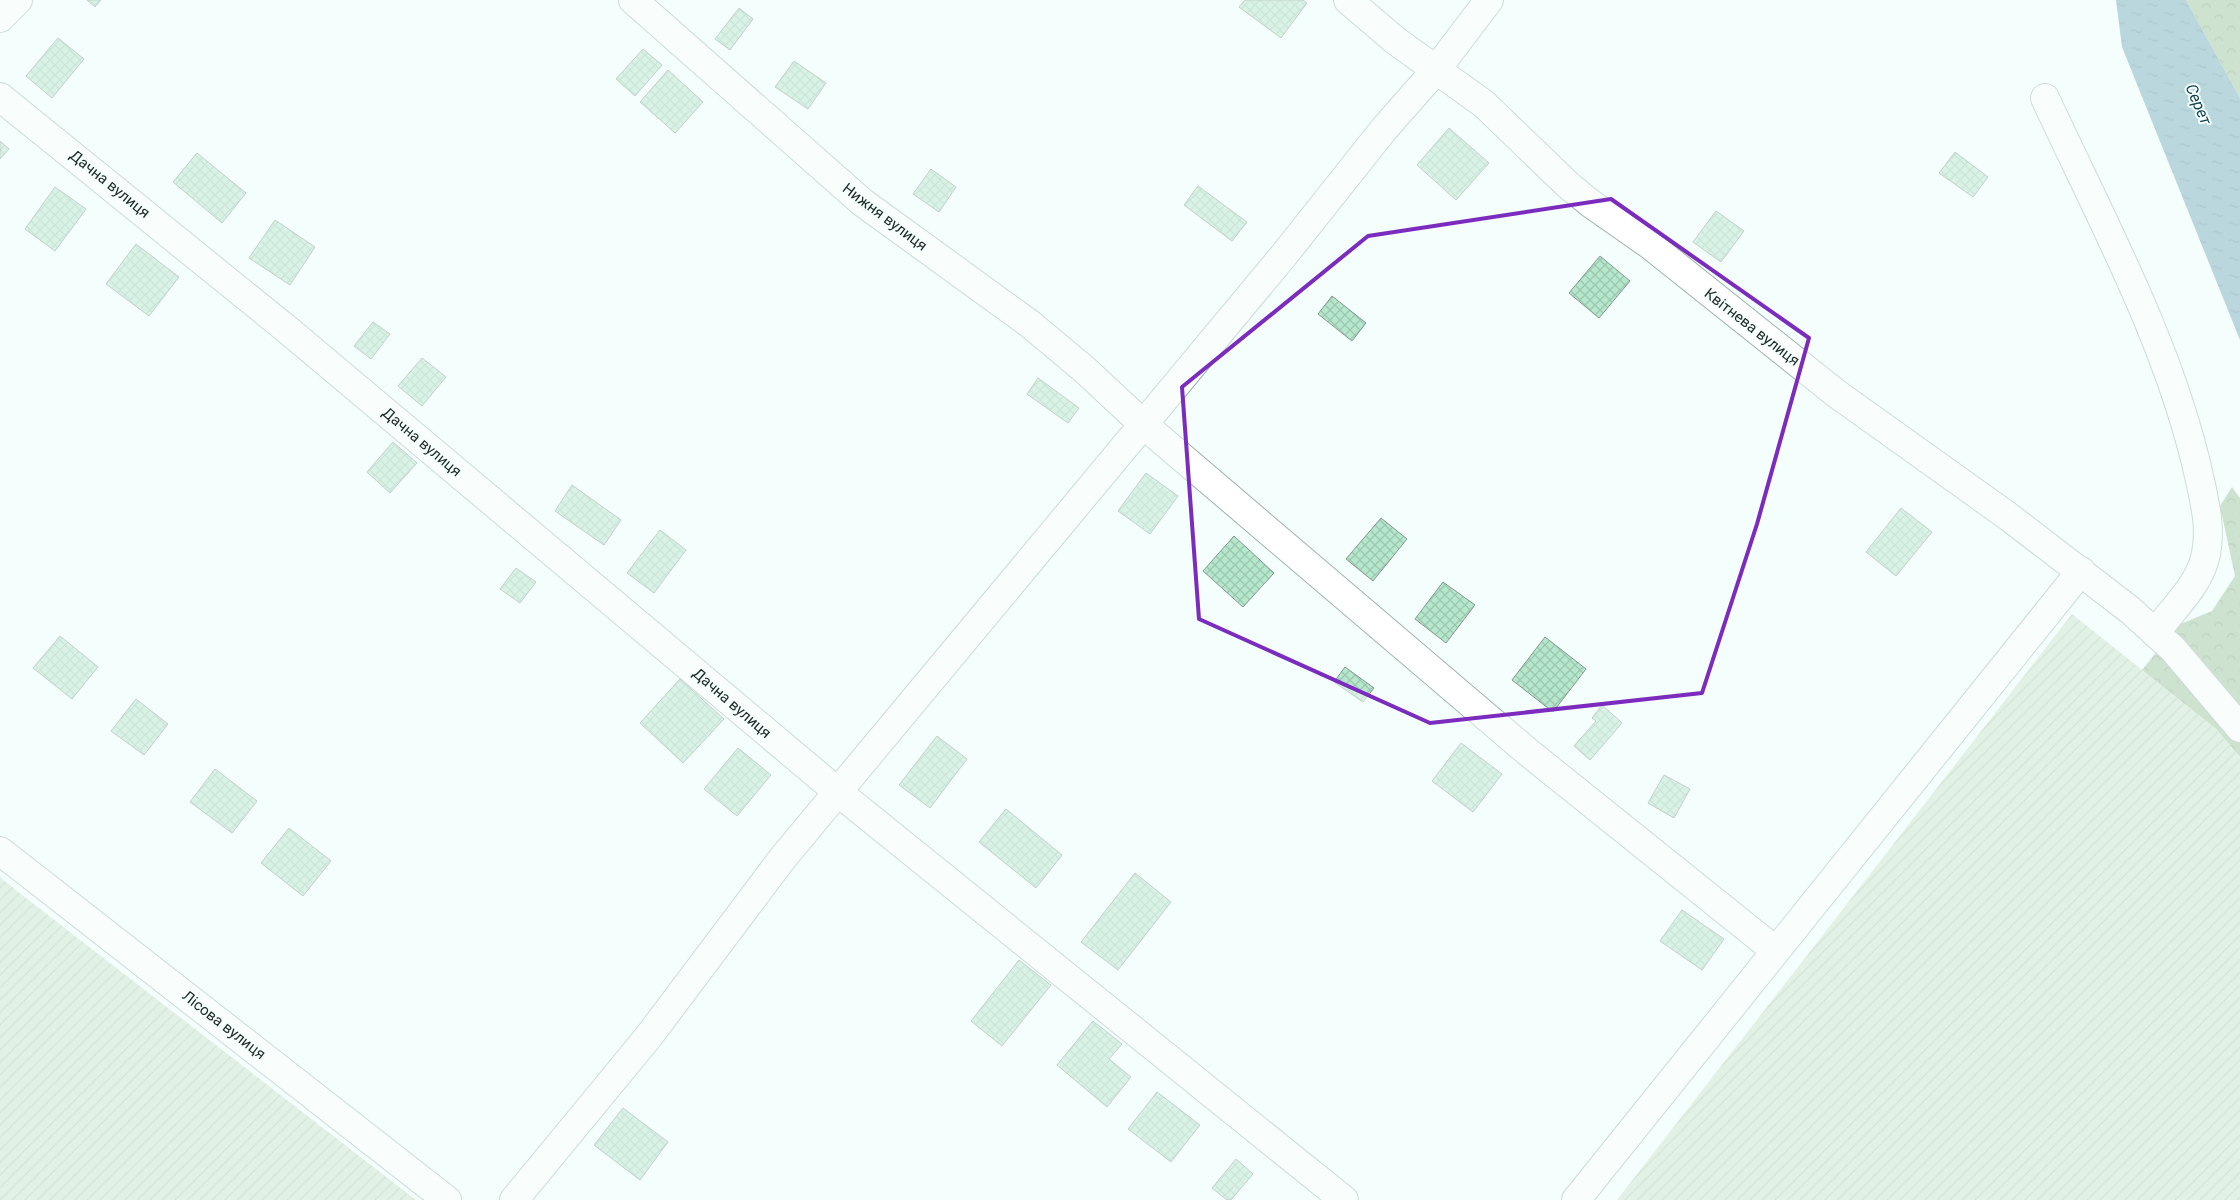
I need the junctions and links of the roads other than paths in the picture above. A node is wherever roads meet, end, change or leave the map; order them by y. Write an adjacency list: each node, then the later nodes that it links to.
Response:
1 (18, 0): 5 (street)
2 (633, 0): 9 (street, Нижня вулиця)
3 (1348, 0): 6 (street, Квітнева вулиця)
4 (1489, 0): 6 (street)
5 (0, 18)
6 (1436, 70): 9 (street); 10 (street, Квітнева вулиця)
7 (0, 97): 13 (street, Дачна вулиця)
8 (2045, 98): 11 (street)
9 (1144, 425): 13 (street); 15 (street, Нижня вулиця)
10 (2080, 571): 11 (street, Квітнева вулиця); 15 (street)
11 (2155, 633): 12 (street, Квітнева вулиця)
12 (2240, 728)
13 (839, 793): 17 (street); 18 (street, Дачна вулиця)
14 (0, 851): 16 (street, Лісова вулиця)
15 (1776, 951): 19 (street)
16 (447, 1200)
17 (514, 1200)
18 (1344, 1200)
19 (1576, 1200)

